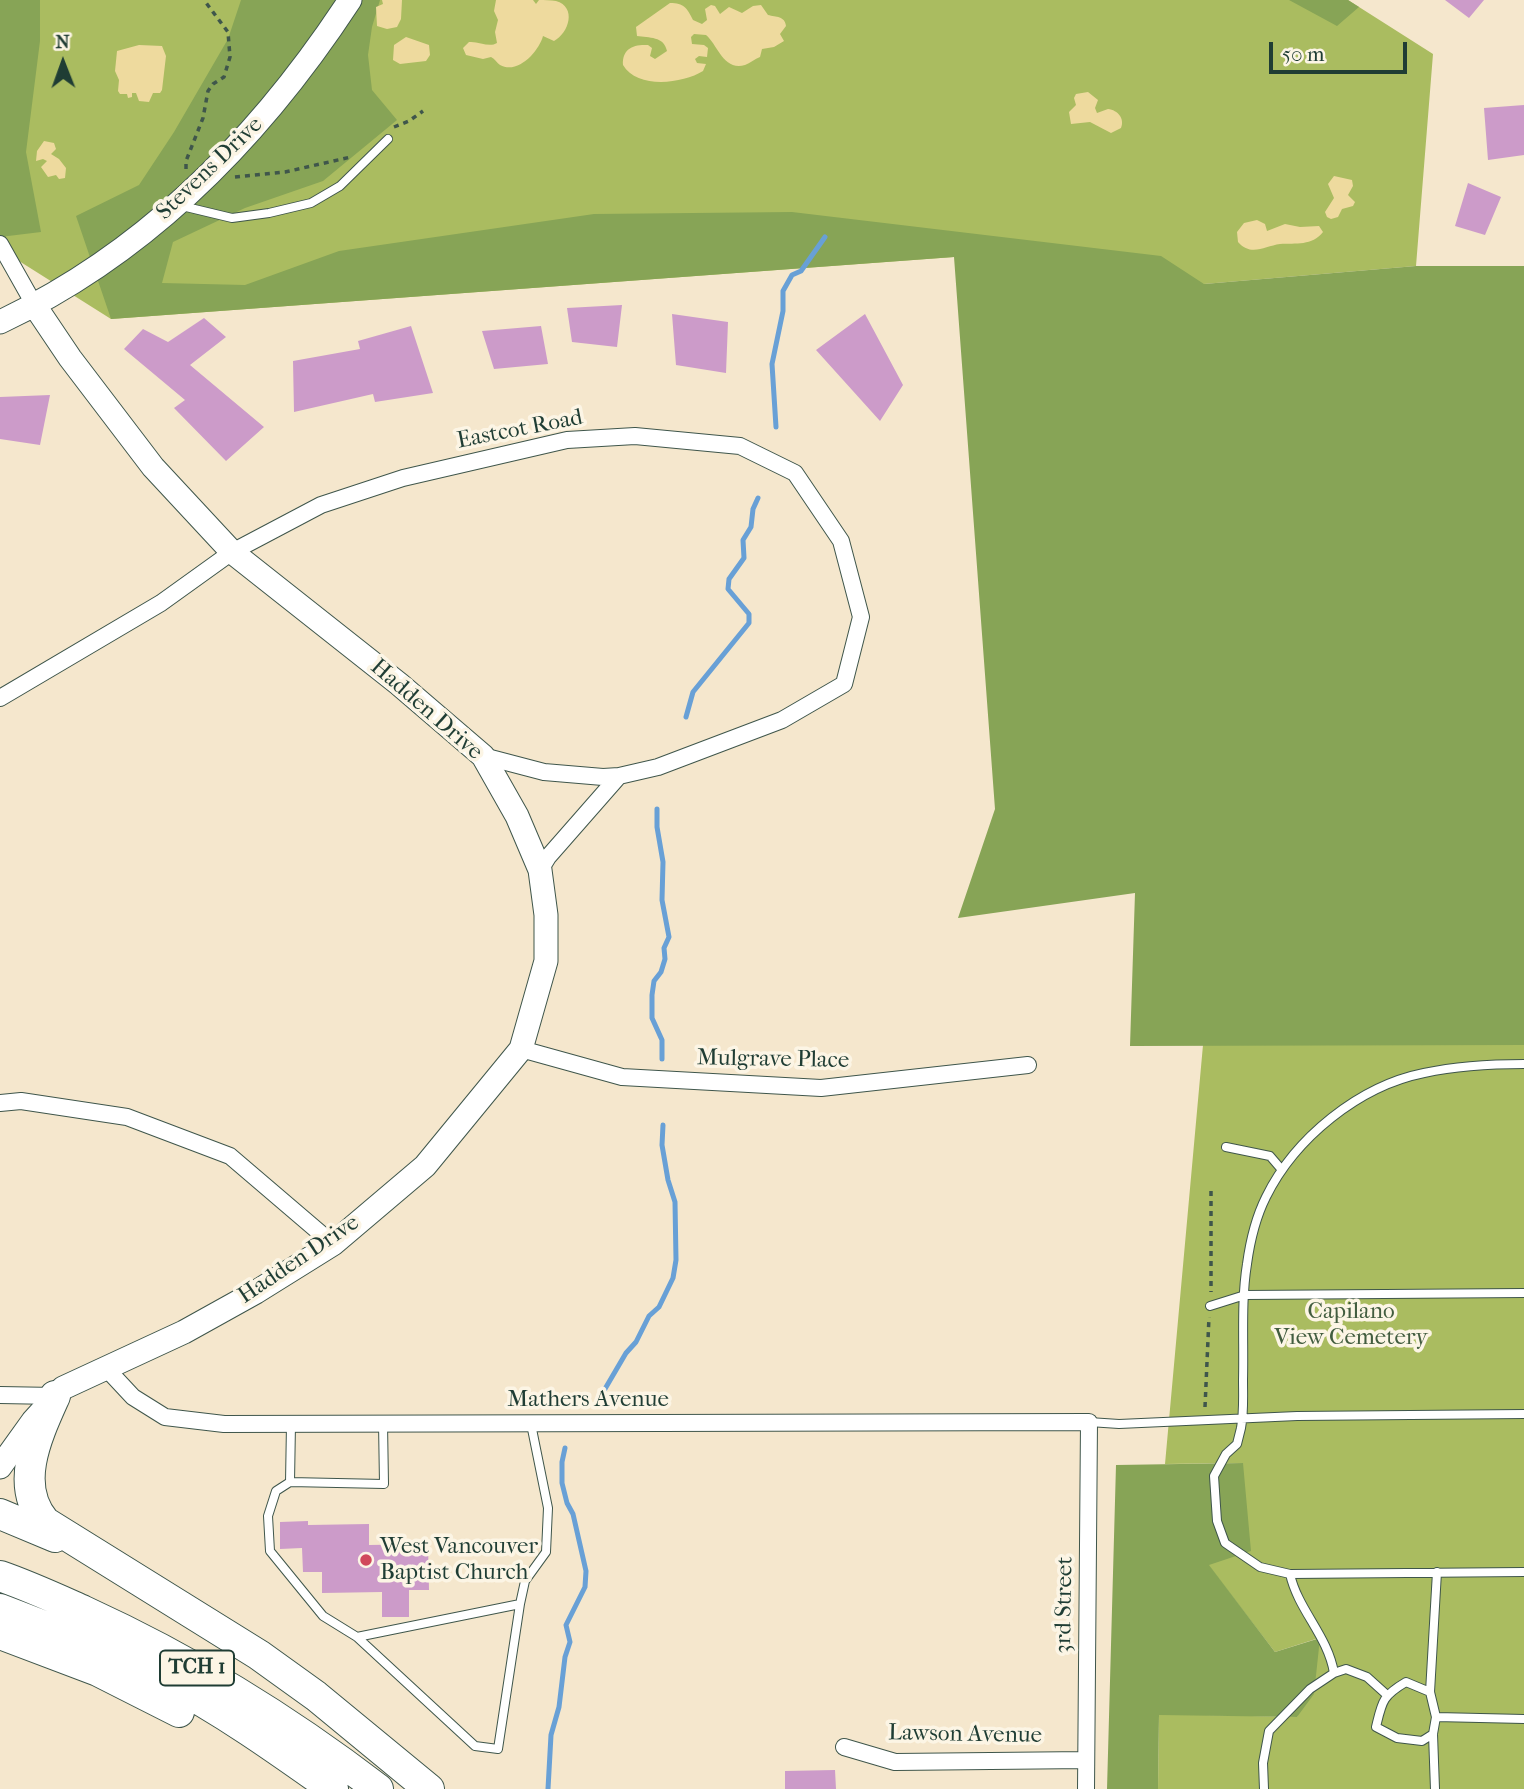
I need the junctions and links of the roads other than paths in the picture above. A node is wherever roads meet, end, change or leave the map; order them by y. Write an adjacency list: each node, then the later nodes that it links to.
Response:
1 (350, 0): 3 (street, Stevens Drive)
2 (387, 135): 3 (lane)
3 (179, 205): 5 (street, Stevens Drive)
4 (0, 244): 5 (street, Hadden Drive)
5 (35, 306): 6 (street, Stevens Drive); 7 (street, Hadden Drive)
6 (0, 322)
7 (232, 552): 8 (street, Eastcot Road); 9 (street, Hadden Drive); 10 (street, Eastcot Road)
8 (0, 698)
9 (483, 756): 10 (street, Eastcot Road); 11 (street, Hadden Drive)
10 (619, 776): 11 (street)
11 (540, 870): 12 (street, Hadden Drive)
12 (520, 1049): 14 (street, Mulgrave Place); 18 (street, Hadden Drive)
13 (1524, 1064): 17 (lane)
14 (1028, 1065)
15 (0, 1103): 18 (street)
16 (1226, 1147): 17 (lane)
17 (1282, 1170): 20 (lane)
18 (333, 1244): 22 (street, Hadden Drive)
19 (1524, 1293): 20 (lane)
20 (1245, 1295): 21 (lane); 26 (lane)
21 (1210, 1306)
22 (105, 1367): 24 (street, Hadden Drive); 30 (street, Mathers Avenue)
23 (0, 1395): 24 (street)
24 (55, 1396): 31 (street, Hadden Drive); 34 (highway)
25 (1524, 1413): 26 (lane)
26 (1243, 1418): 27 (lane); 37 (lane)
27 (1089, 1422): 29 (street, Mathers Avenue); 50 (street, 3rd Street)
28 (383, 1423): 29 (street, Mathers Avenue); 30 (street, Mathers Avenue); 32 (lane)
29 (530, 1423): 39 (lane)
30 (291, 1424): 32 (lane)
31 (0, 1467)
32 (290, 1482): 42 (lane)
33 (0, 1514): 34 (highway)
34 (112, 1565): 54 (highway)
35 (1437, 1572): 36 (lane); 37 (lane); 44 (lane)
36 (1524, 1572)
37 (1290, 1574): 43 (lane)
38 (0, 1576): 53 (highway, TCH 1)
39 (520, 1604): 42 (lane); 42 (lane)
40 (0, 1609): 52 (highway, TCH 1)
41 (0, 1634): 51 (highway)
42 (357, 1637)
43 (1334, 1673): 45 (lane); 56 (lane)
44 (1430, 1692): 45 (lane); 46 (lane)
45 (1387, 1695): 48 (lane)
46 (1436, 1717): 47 (lane); 48 (lane)
47 (1524, 1719)
48 (1433, 1734): 57 (lane)
49 (844, 1747): 50 (street, Lawson Avenue)
50 (1086, 1760): 55 (street, 3rd Street)
51 (305, 1789)
52 (333, 1789)
53 (378, 1789)
54 (429, 1789)
55 (1086, 1789)
56 (1264, 1789)
57 (1435, 1789)

